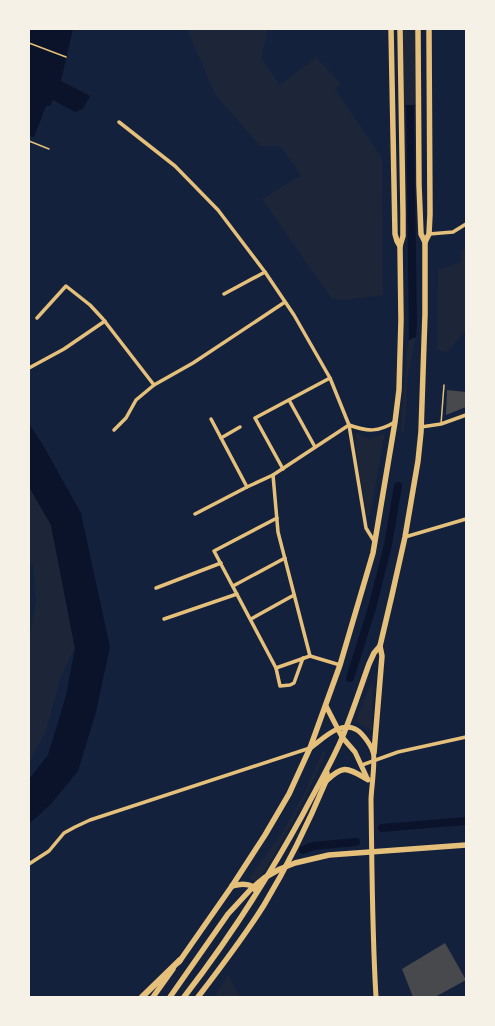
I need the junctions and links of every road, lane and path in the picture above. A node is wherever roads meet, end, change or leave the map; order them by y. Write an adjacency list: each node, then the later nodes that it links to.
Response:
1 (391, 29): 13 (main road)
2 (400, 29): 13 (main road)
3 (418, 29): 12 (main road)
4 (429, 29): 11 (main road)
5 (29, 43): 6 (path)
6 (66, 57)
7 (119, 122): 14 (street)
8 (29, 141): 9 (path)
9 (49, 149)
10 (466, 224): 11 (street)
11 (429, 234): 12 (main road)
12 (425, 242): 30 (main road)
13 (400, 246): 26 (main road)
14 (265, 272): 15 (street); 16 (street)
15 (224, 294)
16 (285, 302): 20 (street); 21 (street)
17 (37, 318): 18 (street)
18 (105, 321): 19 (street); 21 (street)
19 (29, 368)
20 (330, 378): 23 (street); 28 (street)
21 (154, 384): 31 (street)
22 (444, 385): 27 (lane)
23 (289, 400): 33 (street); 34 (street)
24 (466, 415): 27 (street)
25 (210, 418): 32 (street)
26 (395, 422): 28 (street); 41 (main road)
27 (441, 424): 30 (street)
28 (349, 425): 33 (street); 41 (street)
29 (240, 427): 32 (street)
30 (422, 427): 40 (main road)
31 (114, 430)
32 (221, 438): 36 (street)
33 (315, 447): 34 (street)
34 (283, 469): 35 (street)
35 (273, 475): 36 (street); 38 (street)
36 (247, 487): 37 (street)
37 (195, 514)
38 (277, 518): 42 (street); 43 (street)
39 (466, 520): 40 (street)
40 (405, 537): 50 (main road)
41 (374, 541): 53 (main road)
42 (285, 558): 44 (street); 47 (street)
43 (221, 563): 44 (street); 45 (street)
44 (233, 586): 46 (street)
45 (156, 588)
46 (237, 594): 48 (street); 49 (street)
47 (294, 595): 49 (street); 51 (street)
48 (164, 619)
49 (250, 620): 54 (street)
50 (380, 646): 56 (main road); 61 (main road)
51 (310, 656): 52 (street); 53 (street)
52 (303, 658): 54 (street); 54 (street)
53 (340, 665): 55 (main road)
54 (276, 668)
55 (326, 706): 57 (main road); 60 (main road)
56 (346, 726): 57 (main road); 58 (main road); 61 (main road)
57 (338, 729): 58 (main road); 60 (main road)
58 (342, 737): 63 (main road); 64 (main road)
59 (466, 737): 62 (street)
60 (310, 748): 69 (street); 70 (main road)
61 (374, 753): 62 (main road)
62 (374, 760): 63 (street); 67 (main road)
63 (362, 764): 65 (main road)
64 (328, 766): 66 (main road); 71 (main road)
65 (367, 779): 66 (main road); 67 (main road)
66 (326, 781): 73 (main road)
67 (371, 787): 80 (main road)
68 (466, 845): 76 (main road)
69 (29, 864)
70 (232, 886): 71 (main road); 72 (main road)
71 (256, 895): 77 (main road)
72 (180, 960): 74 (main road); 75 (highway)
73 (206, 986): 78 (main road); 79 (main road)
74 (153, 996)
75 (142, 997)
76 (170, 997)
77 (184, 997)
78 (194, 997)
79 (198, 997)
80 (376, 997)

